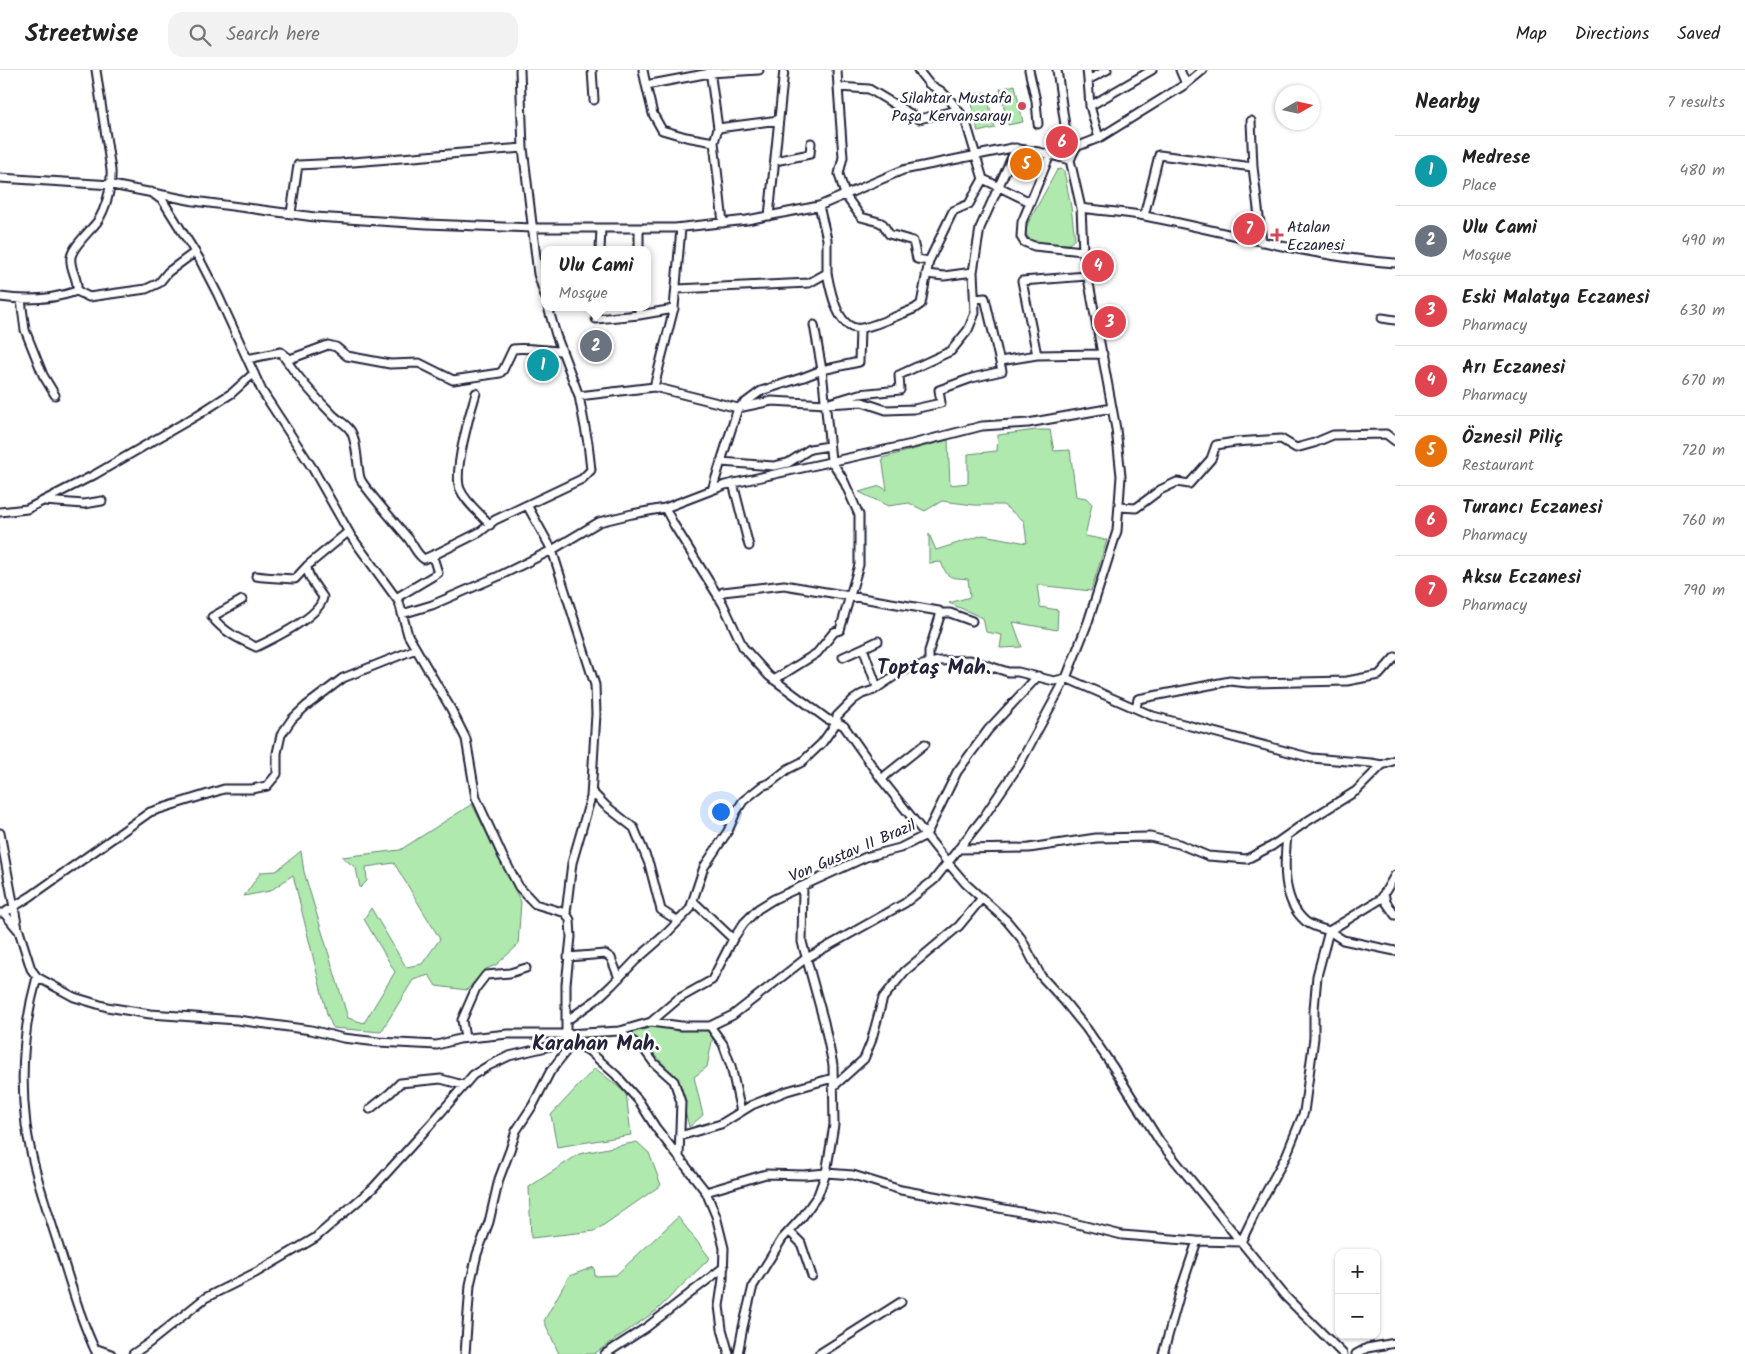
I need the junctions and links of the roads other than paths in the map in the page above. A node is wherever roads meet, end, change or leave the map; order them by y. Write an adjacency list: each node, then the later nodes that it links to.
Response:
1 (96, 70): 40 (street)
2 (520, 70): 31 (street)
3 (592, 70): 21 (street)
4 (643, 70): 19 (street)
5 (759, 70): 16 (street)
6 (784, 70): 24 (street)
7 (837, 70): 20 (street)
8 (918, 70): 23 (street)
9 (1029, 70): 26 (street)
10 (1057, 70): 36 (street)
11 (1087, 70): 17 (street)
12 (1107, 70): 17 (street)
13 (1152, 70): 22 (street)
14 (1180, 70): 18 (street)
15 (1203, 70): 18 (street)
16 (710, 72): 19 (street); 27 (street)
17 (1088, 80): 22 (street)
18 (1186, 84): 28 (street)
19 (646, 85): 29 (street)
20 (838, 87): 23 (street); 43 (street)
21 (594, 100)
22 (1090, 106): 28 (street)
23 (958, 110): 33 (street)
24 (779, 120): 27 (street); 35 (street)
25 (1251, 121): 37 (street)
26 (1038, 124)
27 (718, 128): 29 (street)
28 (1099, 138): 36 (street)
29 (714, 142): 50 (street)
30 (810, 143): 35 (street)
31 (523, 148): 47 (street); 51 (street)
32 (1016, 148): 33 (street); 34 (street); 41 (street)
33 (977, 155): 39 (street); 43 (street)
34 (1050, 155): 36 (street); 44 (street)
35 (775, 160): 48 (street)
36 (1070, 160): 46 (street)
37 (1253, 167): 49 (street); 55 (street)
38 (0, 178): 40 (street)
39 (983, 179): 41 (street); 60 (street)
40 (112, 185): 42 (street); 68 (street)
41 (998, 186): 44 (street); 62 (street)
42 (151, 192): 47 (street); 59 (street)
43 (845, 195): 45 (street); 60 (street)
44 (1030, 202): 58 (street)
45 (819, 206): 48 (street); 63 (street)
46 (1081, 208): 49 (street); 58 (street)
47 (291, 214): 51 (street)
48 (769, 216): 50 (street)
49 (1144, 216): 55 (street)
50 (723, 223): 54 (street)
51 (532, 228): 52 (street); 66 (street)
52 (601, 228): 53 (street); 56 (street)
53 (639, 228): 54 (street); 57 (street)
54 (681, 228): 67 (street)
55 (1262, 242): 61 (street)
56 (600, 246)
57 (639, 246)
58 (1083, 251): 65 (street)
59 (195, 252): 68 (street); 85 (street)
60 (929, 261): 64 (street)
61 (1395, 263)
62 (973, 272): 64 (street); 70 (street)
63 (827, 273): 67 (street); 80 (street)
64 (926, 274): 80 (street)
65 (1087, 276): 83 (street); 84 (street)
66 (541, 283)
67 (677, 289): 72 (street)
68 (77, 291): 71 (street)
69 (0, 297): 71 (street)
70 (974, 299): 86 (street); 93 (street)
71 (21, 300): 91 (street)
72 (674, 309): 73 (street); 89 (street)
73 (651, 310)
74 (549, 311): 81 (street)
75 (597, 311): 76 (street)
76 (639, 311)
77 (1382, 318): 78 (street)
78 (1395, 320)
79 (814, 325): 87 (street)
80 (860, 329): 87 (street)
81 (562, 351): 82 (street); 92 (street)
82 (281, 352): 85 (street); 112 (street)
83 (1103, 354): 84 (street); 95 (street)
84 (1037, 355): 86 (street)
85 (247, 359): 88 (street)
86 (1000, 361): 93 (street)
87 (822, 370): 93 (street); 94 (street)
88 (254, 374): 102 (street); 109 (street)
89 (654, 387): 92 (street); 94 (street)
90 (476, 393): 108 (street)
91 (55, 395)
92 (579, 396): 104 (street)
93 (826, 404): 94 (street); 97 (street)
94 (738, 408): 99 (street)
95 (1112, 408): 98 (street); 105 (street)
96 (1395, 441): 105 (street)
97 (829, 446): 98 (street); 99 (street)
98 (831, 460): 100 (street); 115 (street)
99 (721, 462): 101 (street)
100 (733, 483): 101 (street); 110 (street)
101 (712, 490): 106 (street)
102 (43, 501): 103 (street); 107 (street)
103 (102, 502)
104 (528, 505): 108 (street); 111 (street)
105 (1119, 507): 129 (street)
106 (665, 508): 111 (street); 116 (street)
107 (0, 512)
108 (490, 524): 112 (street)
109 (348, 532): 113 (street); 117 (street)
110 (749, 546)
111 (552, 550): 120 (street); 138 (street)
112 (436, 554): 117 (street)
113 (307, 566): 114 (street); 118 (street)
114 (256, 576)
115 (850, 596): 116 (street); 119 (street); 130 (street)
116 (718, 597): 130 (street)
117 (396, 598): 120 (street)
118 (242, 600)
119 (940, 613): 121 (street); 127 (street)
120 (402, 614): 124 (street)
121 (972, 621)
122 (878, 642): 123 (street)
123 (863, 648): 125 (street); 131 (street)
124 (416, 649): 149 (street); 151 (street)
125 (843, 657)
126 (1395, 657): 132 (street)
127 (929, 664): 128 (street); 131 (street)
128 (1038, 676): 129 (street); 140 (street, Von Gustav II Brazil)
129 (1066, 678): 132 (street); 142 (street)
130 (774, 680): 133 (street)
131 (877, 687): 133 (street)
132 (1136, 708): 136 (street)
133 (838, 722): 137 (street); 148 (street)
134 (925, 744): 137 (street)
135 (1395, 760): 136 (street)
136 (1382, 765): 141 (street)
137 (882, 780): 140 (street)
138 (592, 792): 151 (street); 153 (street)
139 (0, 833): 149 (street)
140 (926, 835): 143 (street); 145 (street, Von Gustav II Brazil)
141 (1287, 836): 142 (street); 155 (street)
142 (958, 849): 143 (street)
143 (948, 862): 147 (street); 159 (street)
144 (1395, 875): 146 (street)
145 (804, 886): 156 (street, Von Gustav II Brazil); 159 (street)
146 (1384, 894): 152 (street); 155 (street)
147 (982, 898): 171 (street); 180 (street)
148 (693, 901): 153 (street); 156 (street)
149 (14, 906): 150 (street); 154 (street)
150 (2, 913): 154 (street)
151 (566, 913): 158 (street)
152 (1395, 915)
153 (678, 921): 162 (street)
154 (19, 931): 161 (street)
155 (1329, 931): 157 (street); 180 (street)
156 (733, 939): 164 (street, Von Gustav II Brazil)
157 (1395, 951)
158 (568, 957): 162 (street); 163 (street)
159 (805, 959): 165 (street); 169 (street)
160 (526, 968): 168 (street)
161 (37, 977): 168 (street); 185 (street)
162 (619, 978): 163 (street)
163 (566, 1020): 167 (street)
164 (651, 1022): 165 (street); 166 (street)
165 (710, 1026): 173 (street)
166 (620, 1031): 167 (street); 174 (street)
167 (569, 1037): 168 (street); 170 (street); 175 (street); 188 (street)
168 (465, 1038)
169 (833, 1078): 171 (street); 173 (street)
170 (463, 1085): 172 (street); 187 (street)
171 (833, 1087): 176 (street)
172 (370, 1109)
173 (741, 1112): 174 (street)
174 (680, 1136): 175 (street)
175 (679, 1157): 177 (street)
176 (826, 1173): 177 (street); 178 (street); 179 (street)
177 (706, 1192): 181 (street)
178 (789, 1232): 182 (street); 191 (street)
179 (1197, 1242): 180 (street); 193 (street)
180 (1241, 1242): 194 (street)
181 (724, 1267): 189 (street); 190 (street)
182 (812, 1276)
183 (901, 1302): 192 (street)
184 (1395, 1343): 195 (street)
185 (95, 1351): 186 (street)
186 (111, 1354)
187 (133, 1354)
188 (465, 1354)
189 (605, 1354)
190 (729, 1354)
191 (738, 1354)
192 (819, 1354)
193 (1163, 1354)
194 (1342, 1354)
195 (1356, 1354)

